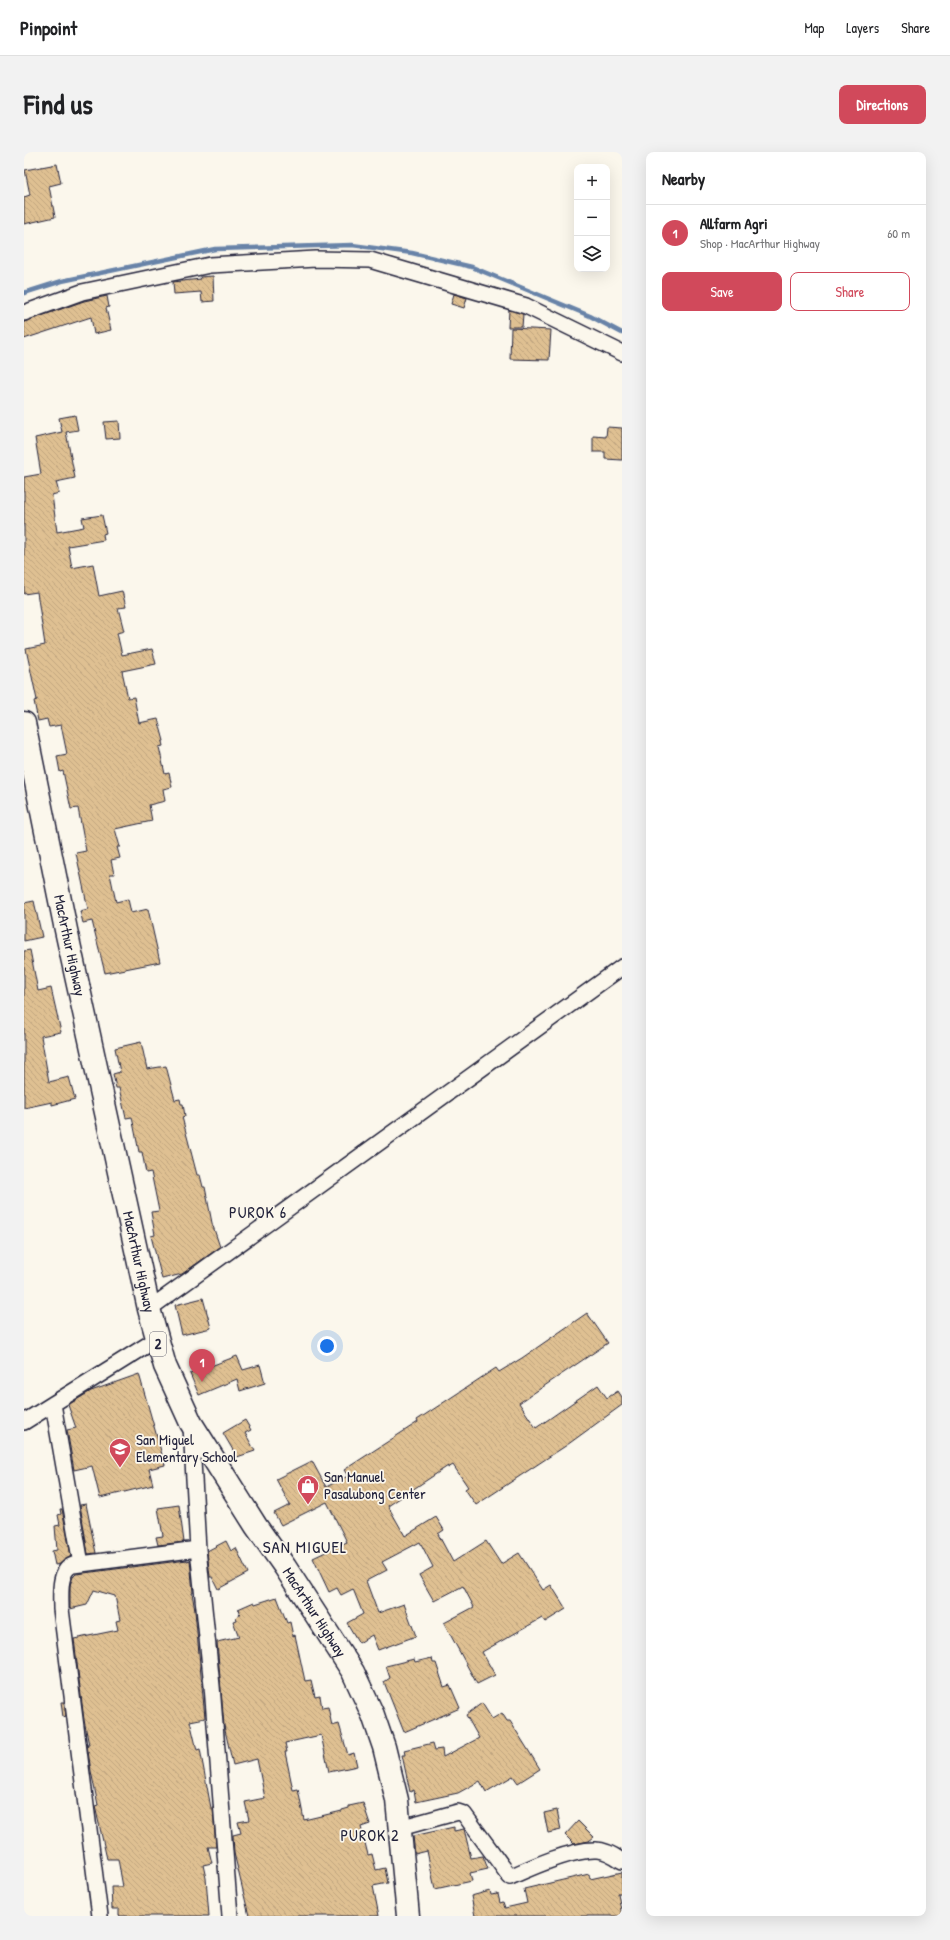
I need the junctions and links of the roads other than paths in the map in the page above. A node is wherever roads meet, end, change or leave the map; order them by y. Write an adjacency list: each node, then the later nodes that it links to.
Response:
1 (24, 313): 2 (street)
2 (622, 353)
3 (24, 723): 5 (highway, MacArthur Highway / 2)
4 (622, 967): 5 (street)
5 (149, 1309): 6 (highway, MacArthur Highway / 2)
6 (157, 1339): 7 (street); 9 (highway, MacArthur Highway / 2)
7 (53, 1404): 8 (street); 11 (street)
8 (24, 1422)
9 (191, 1423): 10 (street); 12 (highway, MacArthur Highway / 2)
10 (198, 1550): 11 (street); 15 (street)
11 (82, 1564): 14 (street)
12 (400, 1828): 13 (street); 16 (highway, MacArthur Highway / 2)
13 (622, 1861)
14 (100, 1916)
15 (230, 1916)
16 (408, 1916)

